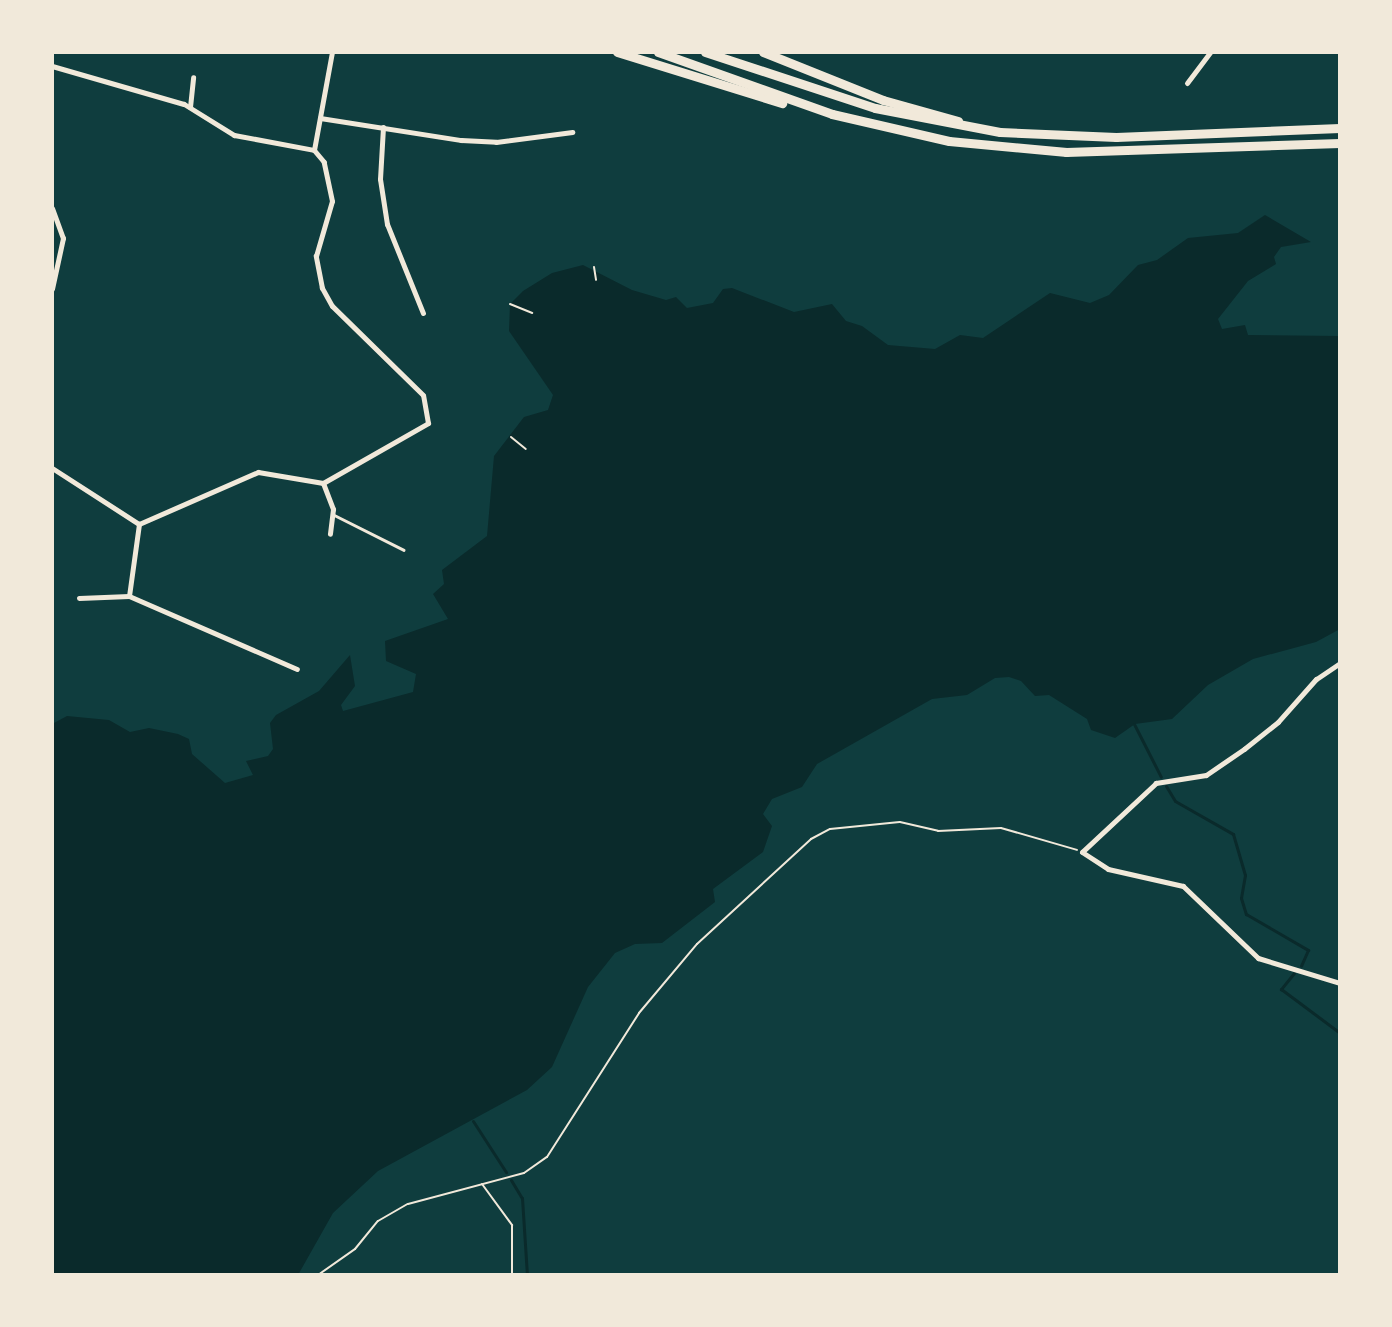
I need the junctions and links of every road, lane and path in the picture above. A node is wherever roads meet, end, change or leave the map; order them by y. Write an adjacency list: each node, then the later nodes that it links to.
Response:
1 (332, 52): 12 (street)
2 (617, 52): 11 (highway)
3 (658, 52): 11 (highway)
4 (705, 52): 16 (highway)
5 (763, 52): 16 (highway)
6 (1210, 52): 9 (street)
7 (52, 66): 10 (street)
8 (193, 77): 10 (street)
9 (1187, 83)
10 (190, 107): 18 (street)
11 (832, 114): 17 (highway)
12 (320, 118): 13 (street); 18 (street)
13 (383, 127): 15 (street); 24 (street)
14 (1340, 128): 16 (highway)
15 (572, 132)
16 (1000, 132)
17 (1340, 143)
18 (314, 150): 29 (street)
19 (52, 208): 22 (street)
20 (594, 267): 21 (path)
21 (596, 280)
22 (52, 289)
23 (510, 304): 25 (path)
24 (423, 313)
25 (532, 313)
26 (511, 437): 27 (path)
27 (526, 449)
28 (52, 468): 31 (street)
29 (323, 483): 30 (street); 31 (street)
30 (332, 513): 32 (street); 33 (lane)
31 (139, 524): 34 (street)
32 (330, 534)
33 (404, 550)
34 (129, 596): 35 (street); 37 (street)
35 (79, 598)
36 (1340, 663): 38 (street)
37 (297, 669)
38 (1082, 852): 39 (street); 40 (path)
39 (1340, 983)
40 (482, 1184): 41 (path); 42 (path)
41 (318, 1275)
42 (512, 1275)

